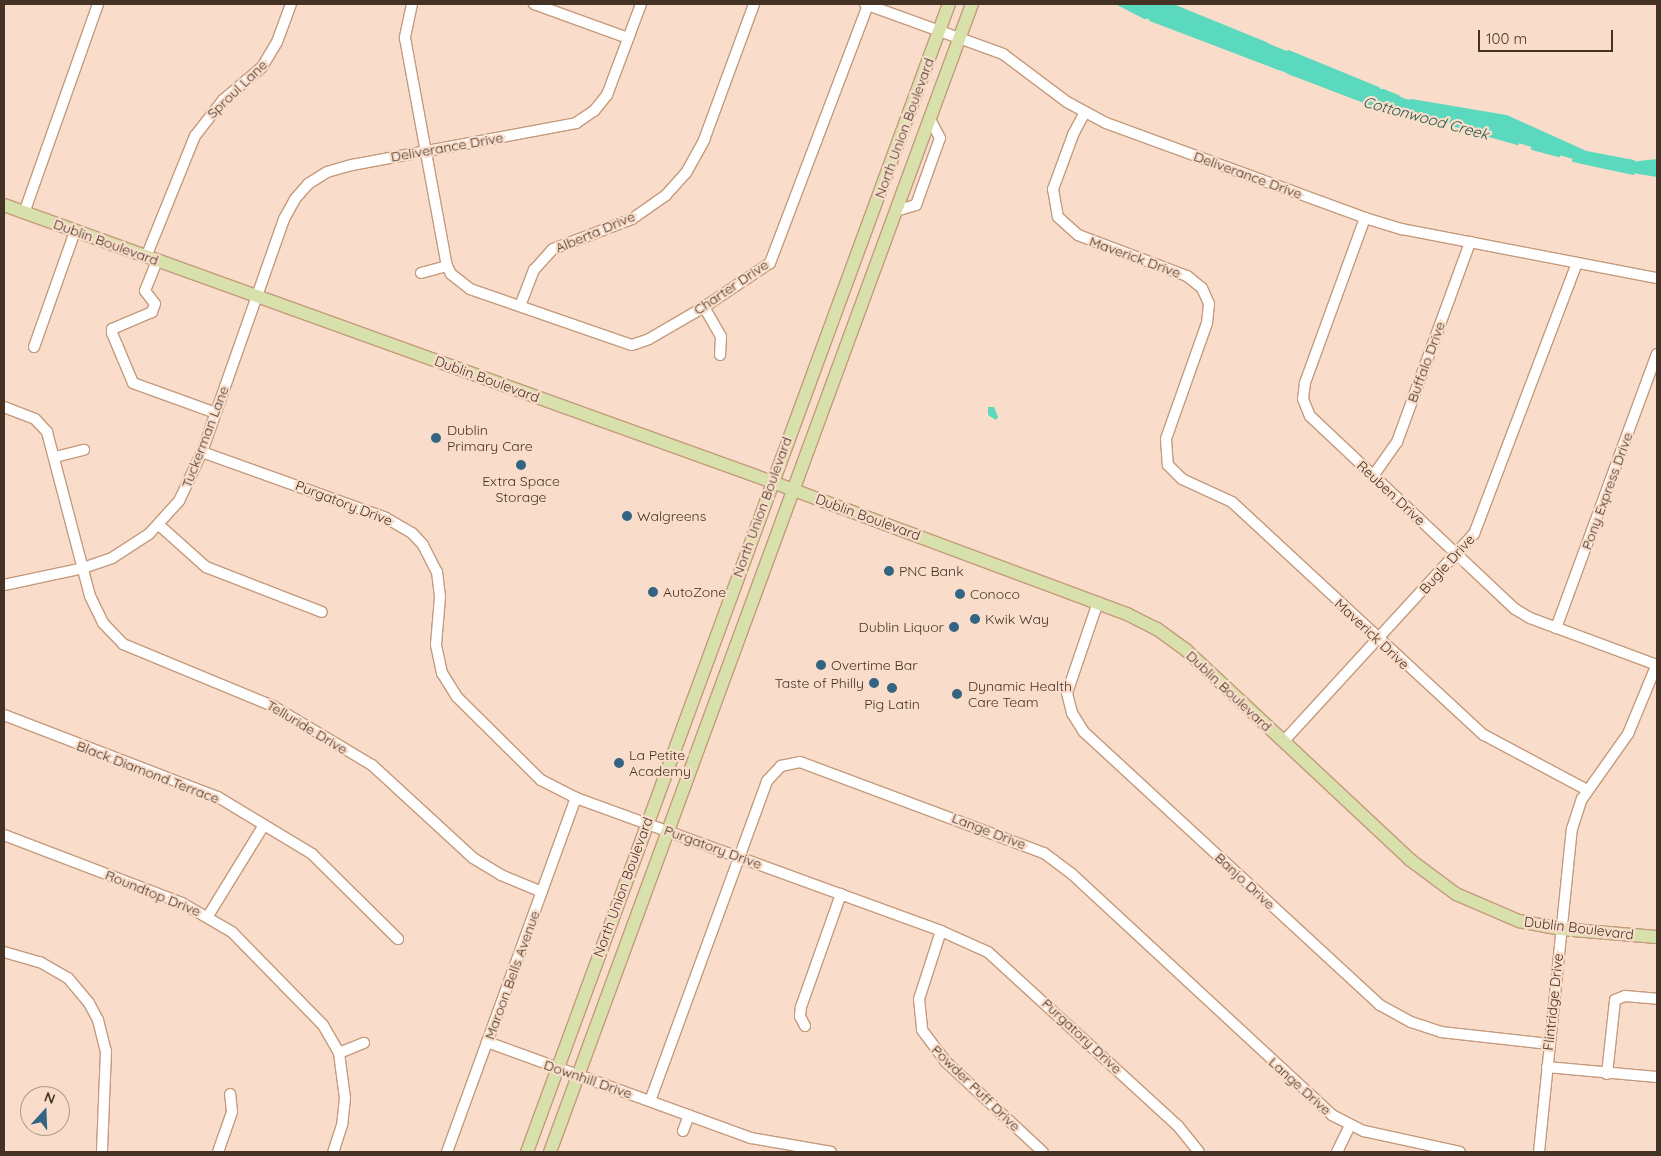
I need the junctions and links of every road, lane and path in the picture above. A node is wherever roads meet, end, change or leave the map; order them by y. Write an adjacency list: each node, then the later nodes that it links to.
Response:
1 (98, 4): 16 (street)
2 (291, 4): 20 (street, Sproul Lane)
3 (412, 4): 14 (street, Charter Drive)
4 (534, 4): 11 (street)
5 (640, 4): 11 (street, Deliverance Drive)
6 (754, 4): 26 (street, Alberta Drive)
7 (866, 4): 10 (street, Deliverance Drive); 27 (street, Charter Drive)
8 (949, 4): 10 (main road, North Union Boulevard)
9 (972, 4): 12 (main road, North Union Boulevard)
10 (939, 31): 12 (street, Deliverance Drive); 37 (main road, North Union Boulevard)
11 (628, 38): 14 (street, Deliverance Drive)
12 (959, 38): 13 (street, Deliverance Drive); 38 (main road, North Union Boulevard)
13 (1085, 112): 17 (street, Deliverance Drive); 46 (street, Maverick Drive)
14 (426, 151): 22 (street, Charter Drive); 25 (street, Deliverance Drive)
15 (4, 206): 16 (main road, Dublin Boulevard)
16 (24, 212): 18 (main road, Dublin Boulevard)
17 (1365, 218): 19 (street, Deliverance Drive); 36 (street, Reuben Drive)
18 (75, 231): 20 (main road, Dublin Boulevard); 28 (street)
19 (1470, 242): 21 (street, Deliverance Drive); 36 (street, Buffalo Drive)
20 (151, 259): 25 (main road, Dublin Boulevard); 32 (street, Sproul Lane)
21 (1577, 263): 24 (street, Deliverance Drive); 40 (street, Bugle Drive)
22 (446, 266): 23 (street); 26 (street, Charter Drive)
23 (421, 273)
24 (1657, 278)
25 (256, 297): 32 (street, Tuckerman Lane); 37 (main road, Dublin Boulevard)
26 (520, 306): 27 (street, Charter Drive)
27 (704, 307): 30 (street)
28 (34, 347)
29 (1657, 354): 45 (street, Pony Express Drive)
30 (720, 355)
31 (4, 407): 35 (street, Telluride Drive)
32 (216, 413): 34 (street, Tuckerman Lane)
33 (84, 450): 35 (street)
34 (202, 452): 39 (street, Tuckerman Lane); 51 (street, Purgatory Drive)
35 (55, 457): 41 (street, Telluride Drive)
36 (1373, 476): 40 (street, Reuben Drive)
37 (771, 482): 38 (main road, Dublin Boulevard); 52 (main road, North Union Boulevard)
38 (791, 489): 43 (main road, Dublin Boulevard); 54 (main road, North Union Boulevard)
39 (159, 524): 41 (street, Tuckerman Lane); 44 (street)
40 (1457, 554): 45 (street, Reuben Drive); 46 (street, Bugle Drive)
41 (83, 568): 42 (street, Tuckerman Lane); 57 (street, Telluride Drive)
42 (4, 585)
43 (1098, 602): 49 (main road, Dublin Boulevard); 69 (street, Banjo Drive)
44 (322, 612)
45 (1556, 628): 47 (street, Reuben Drive)
46 (1376, 638): 49 (street, Bugle Drive); 50 (street, Maverick Drive)
47 (1657, 665): 50 (street, Flintridge Drive)
48 (4, 715): 53 (street, Black Diamond Terrace)
49 (1284, 741): 60 (main road, Dublin Boulevard)
50 (1587, 790): 60 (street, Flintridge Drive)
51 (576, 798): 52 (street, Purgatory Drive); 57 (street, Maroon Bells Avenue)
52 (646, 823): 54 (street, Purgatory Drive); 72 (main road, North Union Boulevard)
53 (264, 825): 59 (street); 63 (street, Black Diamond Terrace)
54 (667, 831): 56 (street, Purgatory Drive); 74 (main road, North Union Boulevard)
55 (4, 835): 59 (street, Roundtop Drive)
56 (738, 857): 58 (street, Purgatory Drive); 77 (street, Lange Drive); 79 (street, Lange Drive)
57 (542, 892): 67 (street, Maroon Bells Avenue)
58 (841, 894): 61 (street, Purgatory Drive); 66 (street)
59 (208, 916): 70 (street, Roundtop Drive)
60 (1561, 929): 62 (main road, Dublin Boulevard); 69 (street, Flintridge Drive)
61 (941, 931): 88 (street, Powder Puff Drive); 89 (street, Purgatory Drive)
62 (1657, 938)
63 (398, 939)
64 (4, 952): 81 (street)
65 (1657, 999): 73 (street)
66 (805, 1026)
67 (487, 1042): 72 (street, Downhill Drive); 84 (street, Maroon Bells Avenue)
68 (364, 1043): 70 (street)
69 (1549, 1044): 71 (street, Flintridge Drive)
70 (339, 1054): 83 (street, Roundtop Drive)
71 (1547, 1067): 73 (street); 92 (street, Flintridge Drive)
72 (558, 1068): 74 (street, Downhill Drive); 85 (main road, North Union Boulevard)
73 (1607, 1074): 75 (street)
74 (579, 1075): 77 (street, Downhill Drive); 86 (main road, North Union Boulevard)
75 (1657, 1077)
76 (230, 1094): 82 (street)
77 (650, 1101): 78 (street, Downhill Drive)
78 (688, 1115): 80 (street); 87 (street, Downhill Drive)
79 (1350, 1125): 90 (street); 91 (street, Lange Drive)
80 (683, 1131)
81 (102, 1152)
82 (218, 1152)
83 (333, 1152)
84 (447, 1152)
85 (527, 1152)
86 (550, 1152)
87 (831, 1152)
88 (1043, 1152)
89 (1199, 1152)
90 (1337, 1152)
91 (1460, 1152)
92 (1539, 1152)

